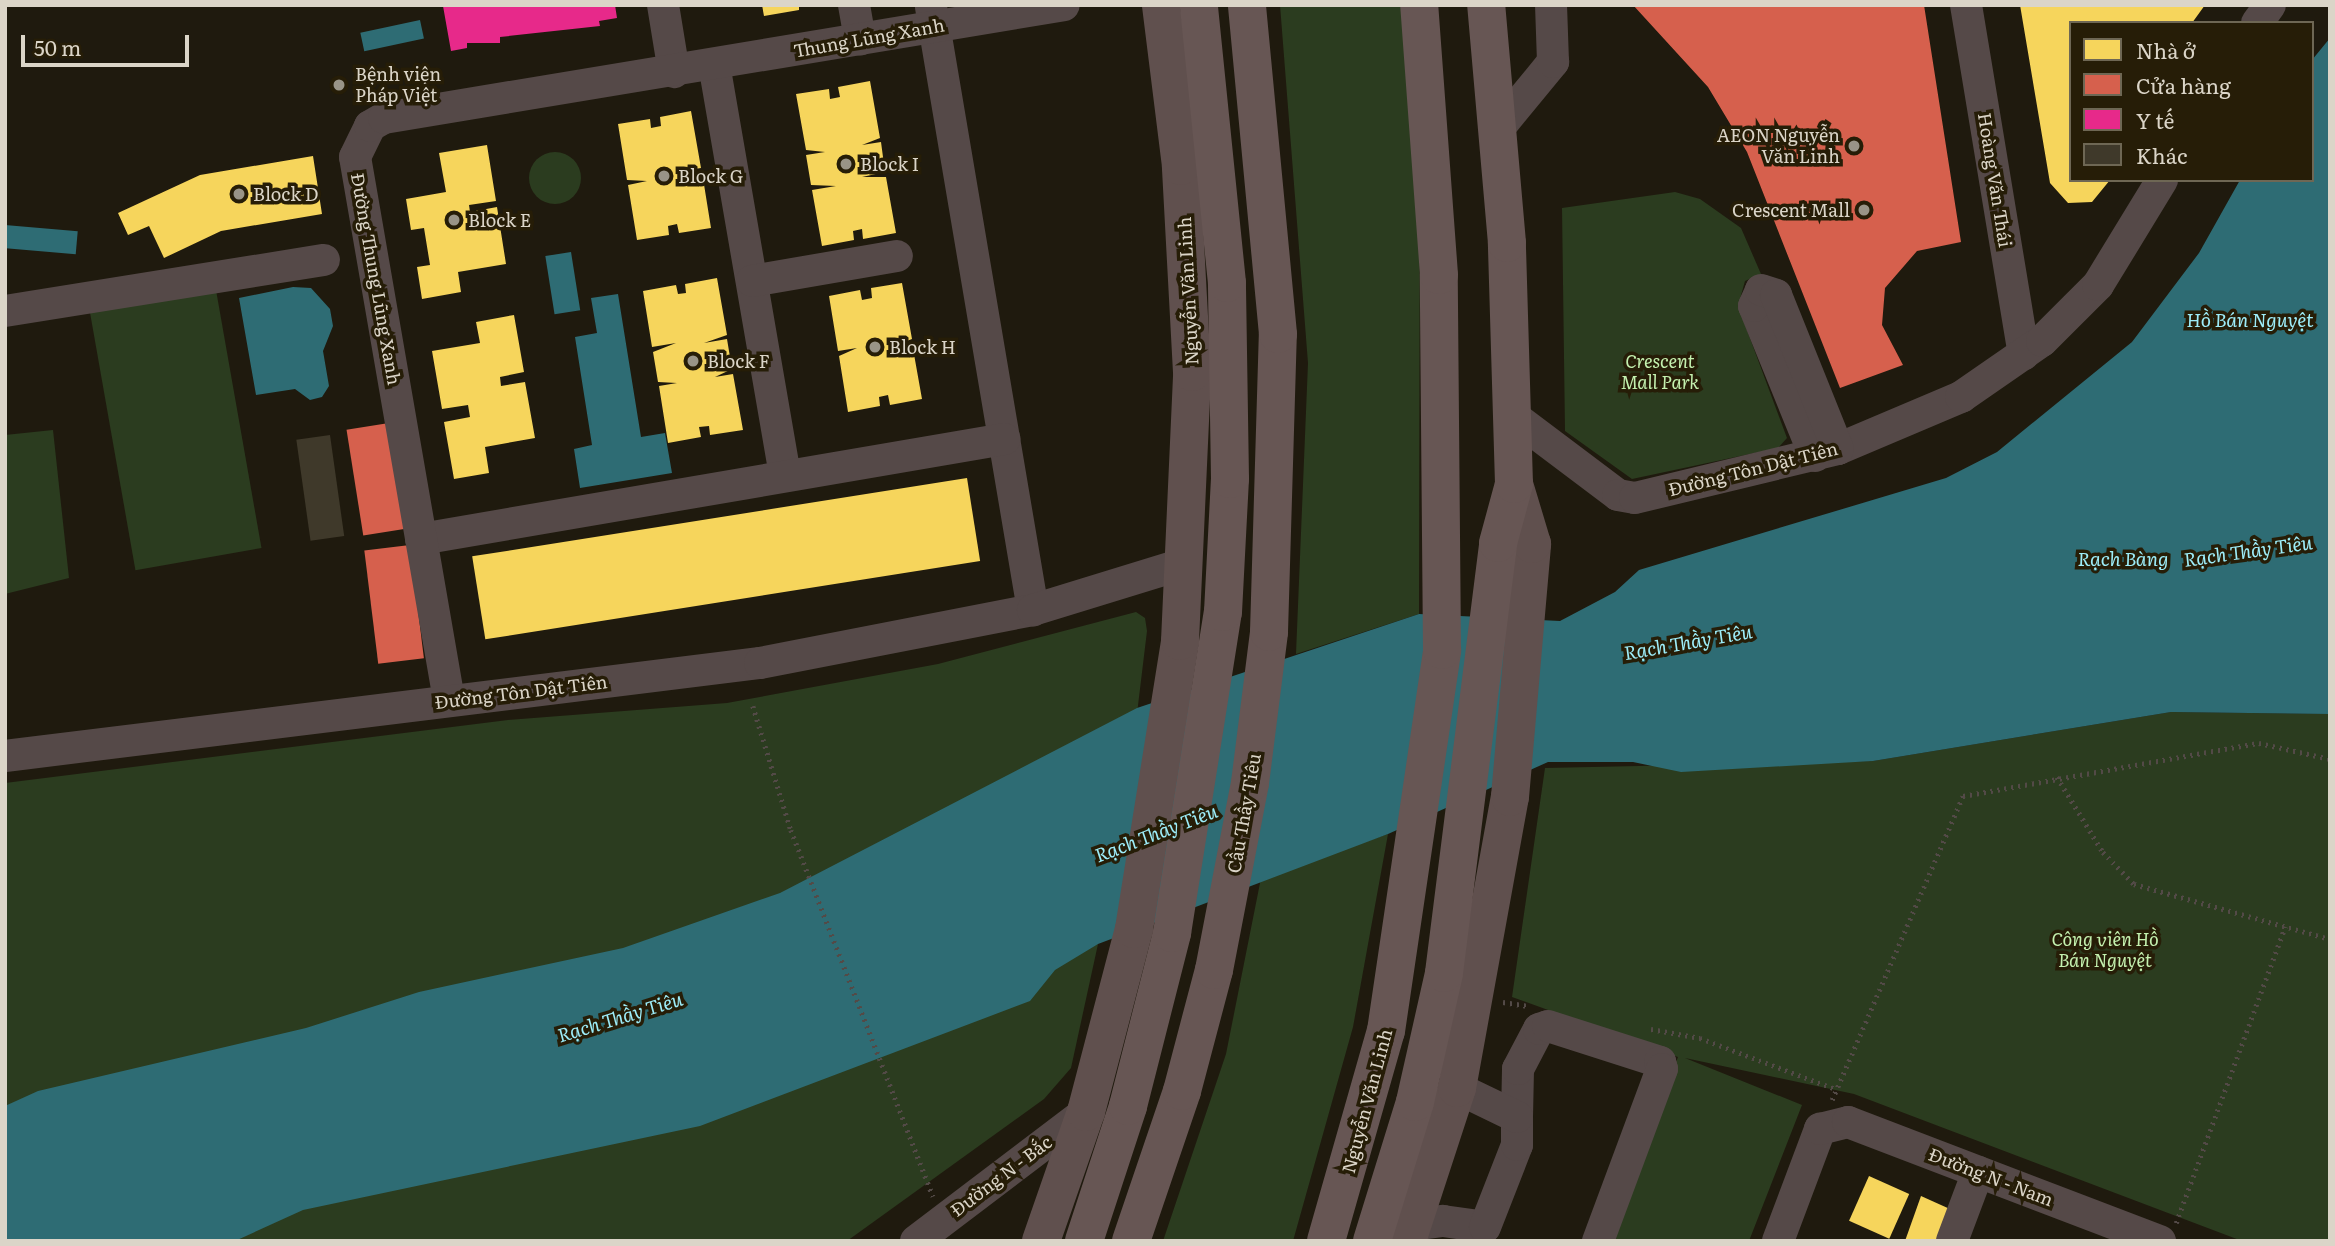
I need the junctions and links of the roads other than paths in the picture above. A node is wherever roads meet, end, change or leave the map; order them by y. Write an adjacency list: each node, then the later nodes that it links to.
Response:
1 (663, 5): 17 (street)
2 (854, 5): 15 (street)
3 (1065, 5): 13 (street, Thung Lũng Xanh)
4 (1161, 5): 29 (main road, Nguyễn Văn Linh)
5 (1199, 5): 43 (highway, Nguyễn Văn Linh)
6 (1247, 5): 44 (highway, Cầu Thầy Tiêu)
7 (1419, 5): 45 (highway, Nguyễn Văn Linh)
8 (1486, 5): 18 (highway)
9 (1550, 5): 18 (street)
10 (1966, 5): 24 (street, Hoàng Văn Thái)
11 (1988, 5): 24 (street, Hoàng Văn Thái)
12 (2270, 5): 14 (street)
13 (932, 16): 15 (street, Thung Lũng Xanh); 26 (street)
14 (2258, 21)
15 (860, 39): 16 (street, Thung Lũng Xanh)
16 (714, 64): 17 (street, Thung Lũng Xanh); 22 (street)
17 (674, 72): 20 (street, Đường Thung Lũng Xanh)
18 (1497, 129): 25 (highway)
19 (2161, 182): 24 (street, Đường Tôn Dật Tiên)
20 (371, 251): 23 (street); 28 (street, Đường Thung Lũng Xanh)
21 (897, 256): 22 (street)
22 (752, 281): 27 (street)
23 (5, 311)
24 (2033, 348): 25 (street, Đường Tôn Dật Tiên)
25 (1513, 416): 33 (highway)
26 (1004, 439): 27 (street); 30 (street)
27 (785, 475): 28 (street)
28 (421, 539): 31 (street, Đường Thung Lũng Xanh)
29 (1186, 571): 30 (street, Đường Tôn Dật Tiên); 35 (main road)
30 (1033, 610): 31 (street, Đường Tôn Dật Tiên)
31 (449, 700): 32 (street, Đường Tôn Dật Tiên)
32 (5, 756)
33 (1462, 975): 34 (main road); 46 (highway)
34 (1457, 1088): 36 (street); 38 (main road)
35 (1086, 1112): 41 (street, Đường N - Bắc); 42 (main road)
36 (1517, 1116): 39 (street); 47 (street)
37 (1978, 1172): 40 (street, Đường N - Nam); 48 (street, Đường N - Nam); 49 (street)
38 (1410, 1233): 39 (street)
39 (1483, 1234)
40 (2158, 1237)
41 (916, 1241)
42 (1041, 1241)
43 (1084, 1241)
44 (1131, 1241)
45 (1326, 1241)
46 (1372, 1241)
47 (1598, 1241)
48 (1778, 1241)
49 (1952, 1241)

